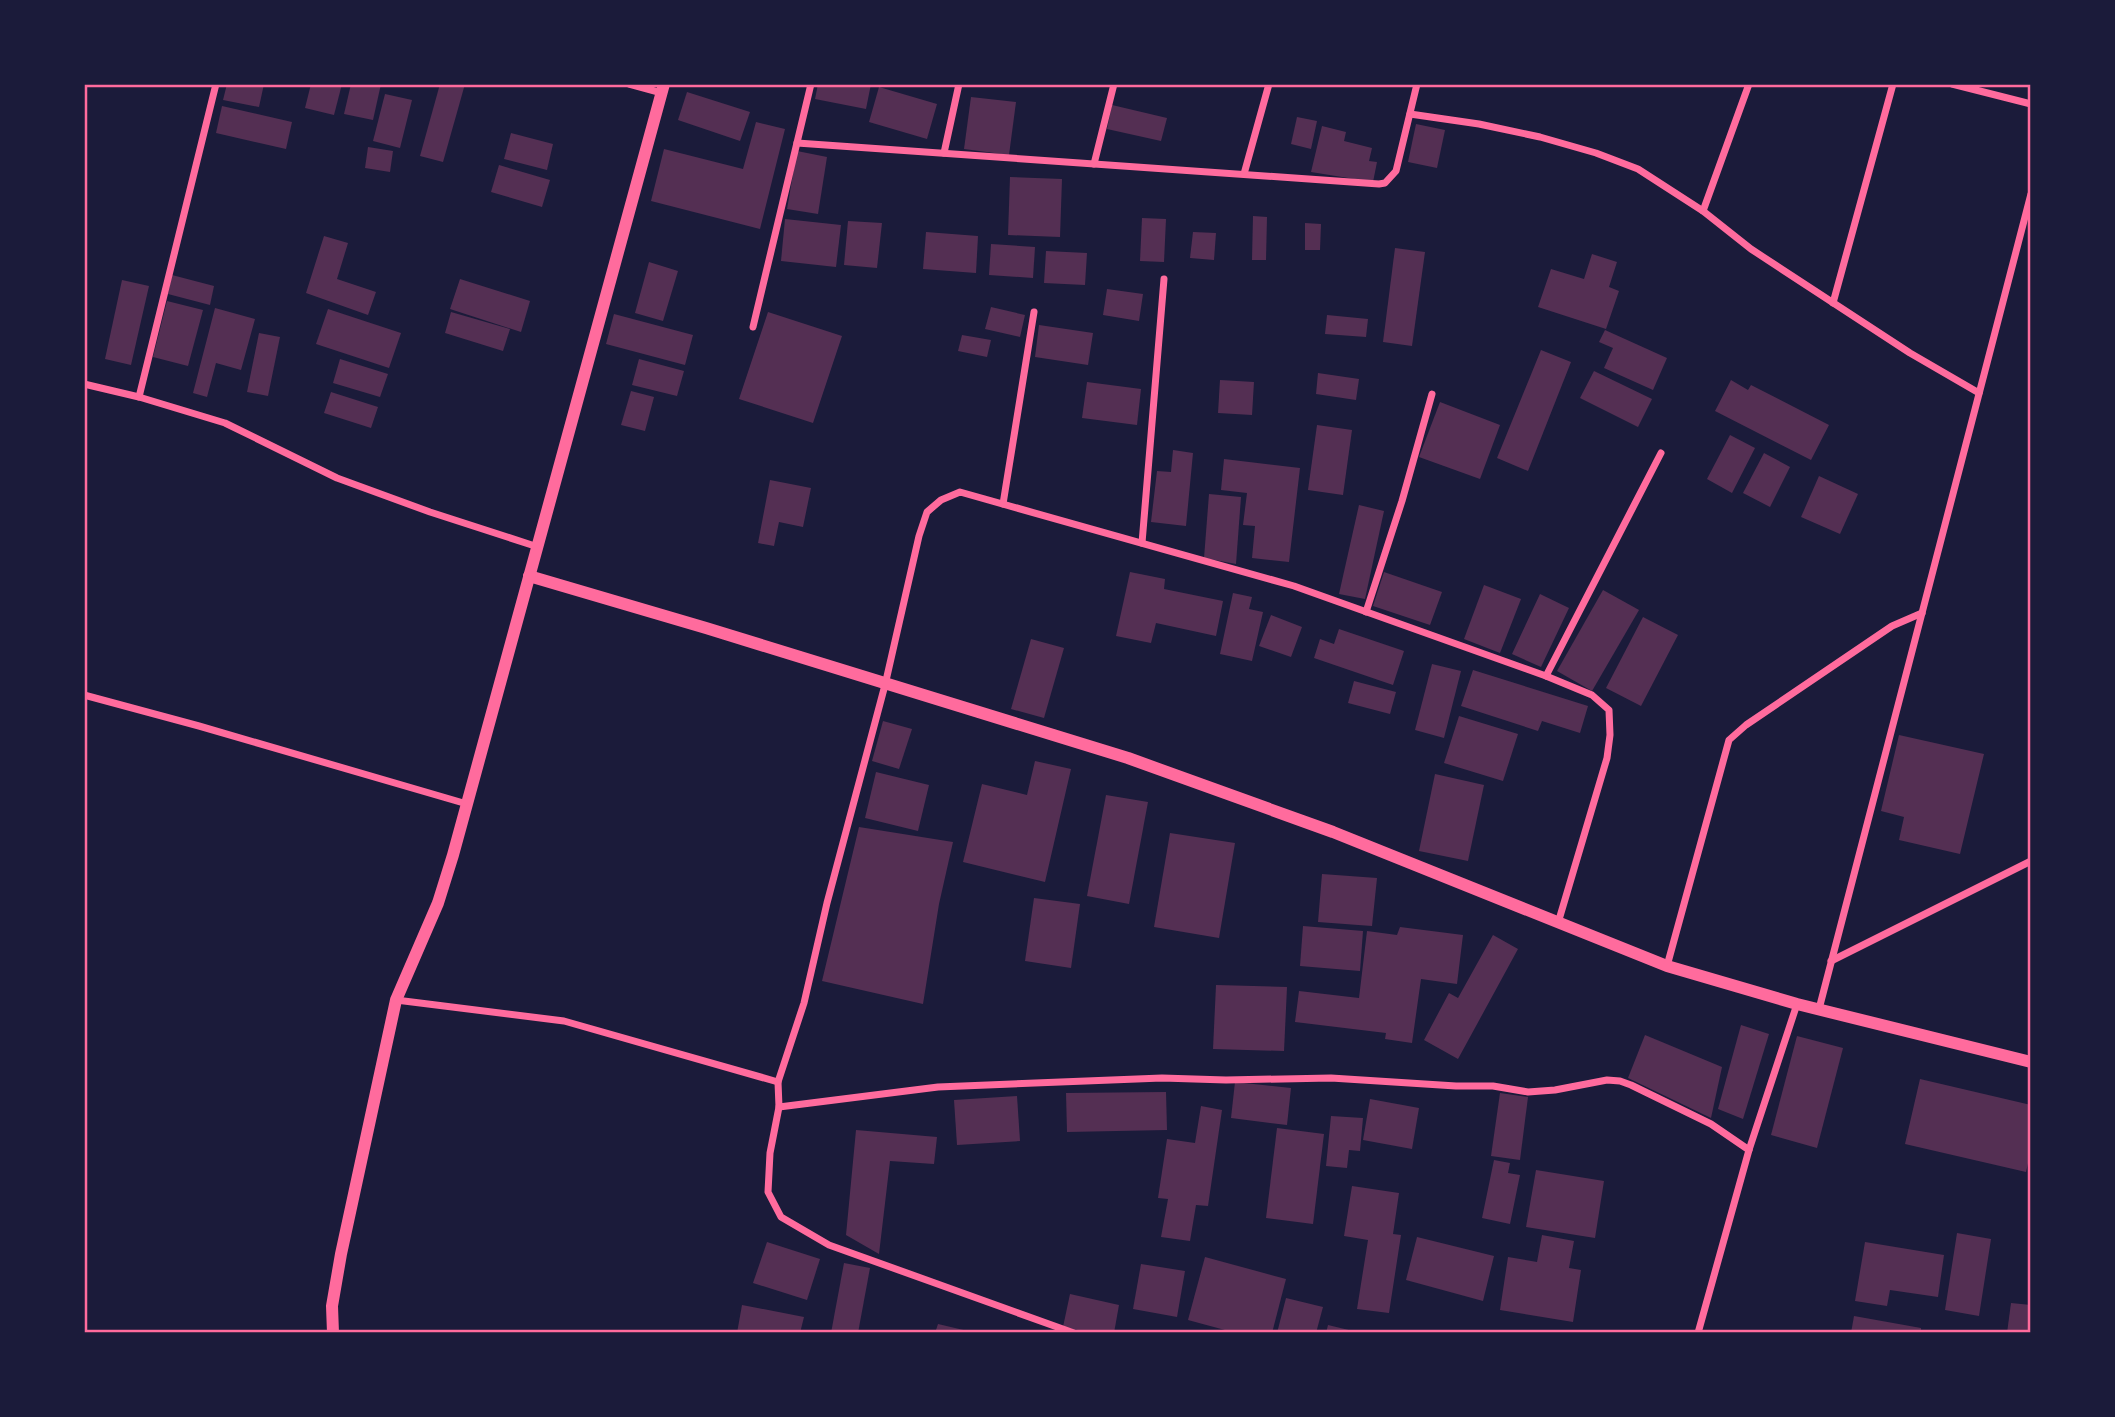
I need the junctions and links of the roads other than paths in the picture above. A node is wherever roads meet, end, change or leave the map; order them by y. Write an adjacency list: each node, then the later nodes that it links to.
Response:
1 (216, 84): 27 (street)
2 (629, 84): 11 (street)
3 (811, 84): 14 (street)
4 (959, 84): 15 (street)
5 (1114, 84): 16 (street)
6 (1269, 84): 17 (street)
7 (1417, 84): 13 (street)
8 (1749, 84): 19 (street)
9 (1893, 84): 21 (street)
10 (1952, 84): 12 (street)
11 (663, 88): 31 (street)
12 (2031, 104)
13 (1410, 114): 17 (street); 19 (street)
14 (797, 143): 15 (street); 23 (street)
15 (944, 153): 16 (street)
16 (1094, 164): 17 (street)
17 (1244, 174)
18 (2031, 194): 25 (street)
19 (1703, 211): 21 (street)
20 (1164, 279): 30 (street)
21 (1833, 303): 25 (street)
22 (1034, 312): 29 (street)
23 (753, 327)
24 (84, 384): 27 (street)
25 (1979, 393): 34 (street)
26 (1432, 394): 33 (street)
27 (139, 397): 31 (street)
28 (1661, 453): 35 (street)
29 (1003, 504): 30 (street); 36 (street)
30 (1142, 543): 33 (street)
31 (538, 547): 32 (street)
32 (529, 576): 36 (street); 38 (street)
33 (1366, 612): 35 (street)
34 (1922, 613): 41 (street); 42 (street)
35 (1546, 676): 40 (street)
36 (885, 685): 40 (street); 47 (street)
37 (84, 695): 38 (street)
38 (467, 804): 43 (street)
39 (2031, 861): 41 (street)
40 (1558, 923): 42 (street)
41 (1832, 961): 45 (street)
42 (1667, 966): 44 (street)
43 (396, 1000): 47 (street); 50 (street)
44 (1797, 1004): 45 (street); 49 (street)
45 (1819, 1009): 46 (street)
46 (2031, 1062)
47 (778, 1082): 48 (street)
48 (779, 1107): 49 (street); 51 (street)
49 (1749, 1150): 52 (street)
50 (333, 1333)
51 (1074, 1333)
52 (1698, 1333)

